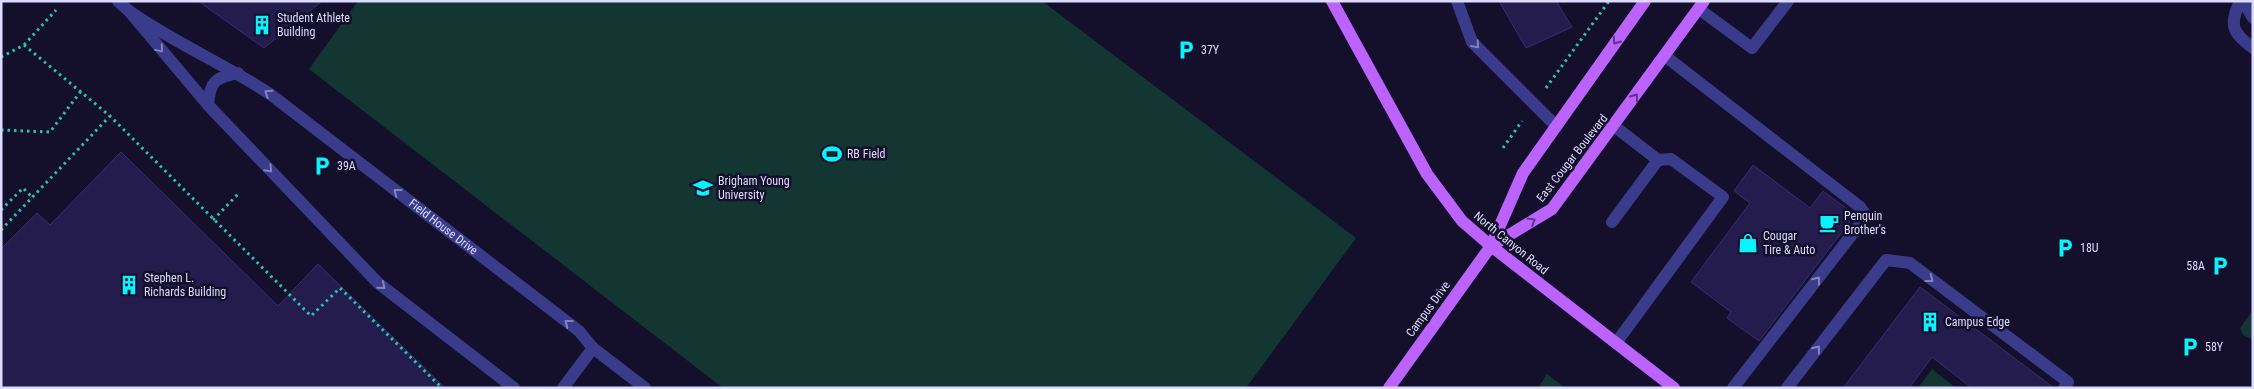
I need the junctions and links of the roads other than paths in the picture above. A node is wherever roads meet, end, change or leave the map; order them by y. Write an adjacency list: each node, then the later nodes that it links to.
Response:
1 (118, 1): 8 (lane, Field House Drive)
2 (1457, 1): 14 (lane, one-way to 14)
3 (1788, 1): 7 (lane)
4 (2241, 1): 9 (lane); 10 (lane)
5 (1332, 2): 18 (main road, North Canyon Road)
6 (1641, 3): 14 (main road, one-way to 14)
7 (1702, 5): 11 (main road, East Cougar Boulevard)
8 (129, 11): 12 (lane, Field House Drive); 13 (lane, Field House Drive, one-way to 13)
9 (2253, 18)
10 (2253, 48)
11 (1665, 56): 15 (main road, East Cougar Boulevard, one-way to 11); 26 (lane, one-way to 11)
12 (238, 73): 13 (lane); 20 (lane, Field House Drive, one-way to 12)
13 (208, 105): 21 (lane, Field House Drive, one-way to 21)
14 (1556, 126): 18 (main road)
15 (1614, 126): 16 (lane); 18 (main road, East Cougar Boulevard, one-way to 15)
16 (1658, 160): 17 (lane); 19 (lane)
17 (1612, 222)
18 (1490, 246): 19 (main road, North Canyon Road); 24 (main road, Campus Drive)
19 (1616, 343): 25 (main road, North Canyon Road)
20 (593, 348): 22 (lane); 23 (lane, Field House Drive)
21 (514, 388)
22 (563, 388)
23 (645, 388)
24 (1389, 388)
25 (1674, 388)
26 (1733, 388)
27 (1787, 388): 28 (lane, one-way to 28)
28 (2064, 388)

